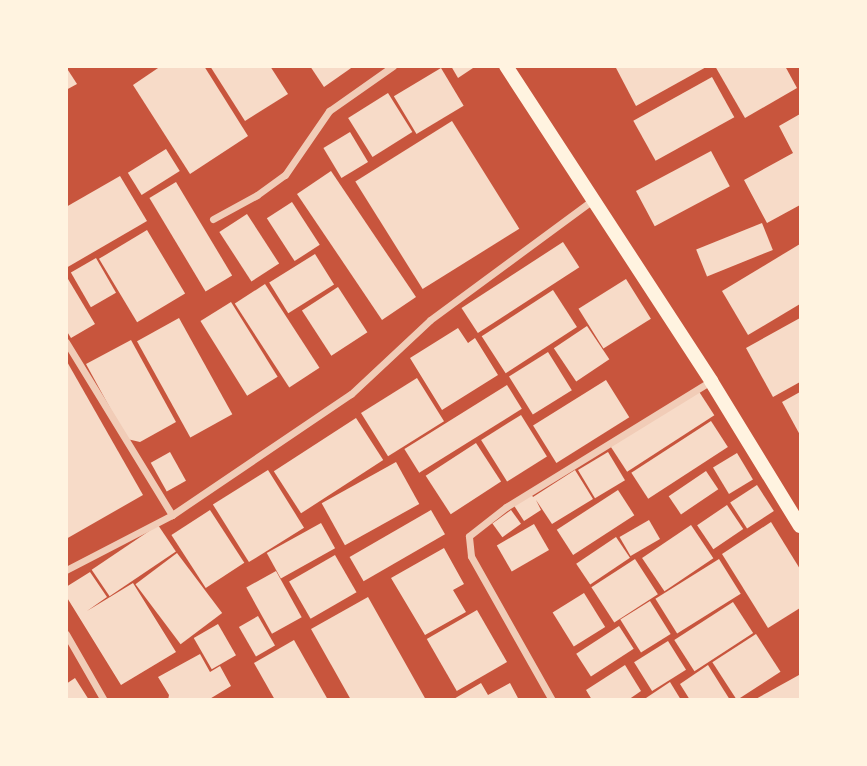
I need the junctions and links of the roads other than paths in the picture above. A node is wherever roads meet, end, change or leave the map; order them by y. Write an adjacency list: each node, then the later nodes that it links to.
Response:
1 (393, 66): 4 (street)
2 (506, 66): 3 (main road)
3 (594, 199): 6 (main road); 7 (street)
4 (213, 219)
5 (66, 342): 7 (street)
6 (711, 381): 8 (main road); 12 (street)
7 (172, 515): 9 (street)
8 (800, 526)
9 (66, 570)
10 (66, 634): 11 (street)
11 (104, 699)
12 (552, 699)

